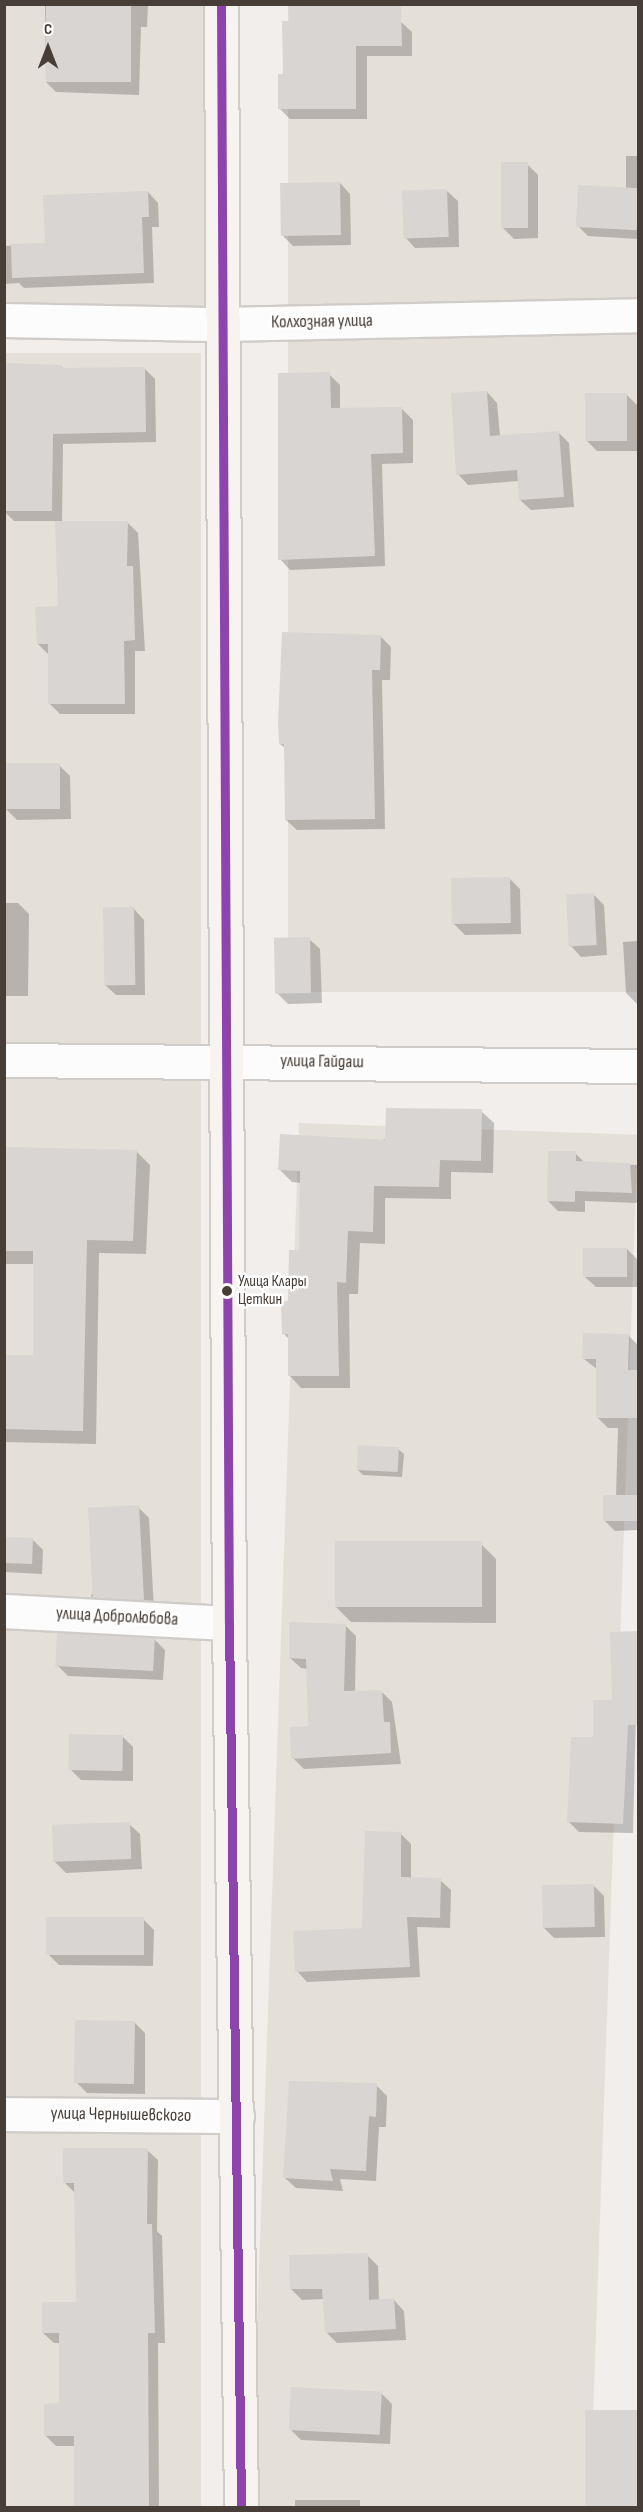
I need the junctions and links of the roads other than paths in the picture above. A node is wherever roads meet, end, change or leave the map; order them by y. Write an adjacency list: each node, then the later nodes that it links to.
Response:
1 (221, 4): 4 (main road)
2 (639, 315): 4 (street, Колхозная улица)
3 (4, 320): 4 (street, Колхозная улица)
4 (222, 324): 6 (main road)
5 (4, 1060): 6 (street, улица Гайдаш)
6 (226, 1061): 7 (street, улица Гайдаш); 9 (main road)
7 (639, 1066)
8 (4, 1611): 9 (street, улица Добролюбова)
9 (229, 1623): 11 (main road)
10 (4, 2114): 11 (street, улица Чернышевского)
11 (237, 2116): 12 (main road)
12 (241, 2508)

